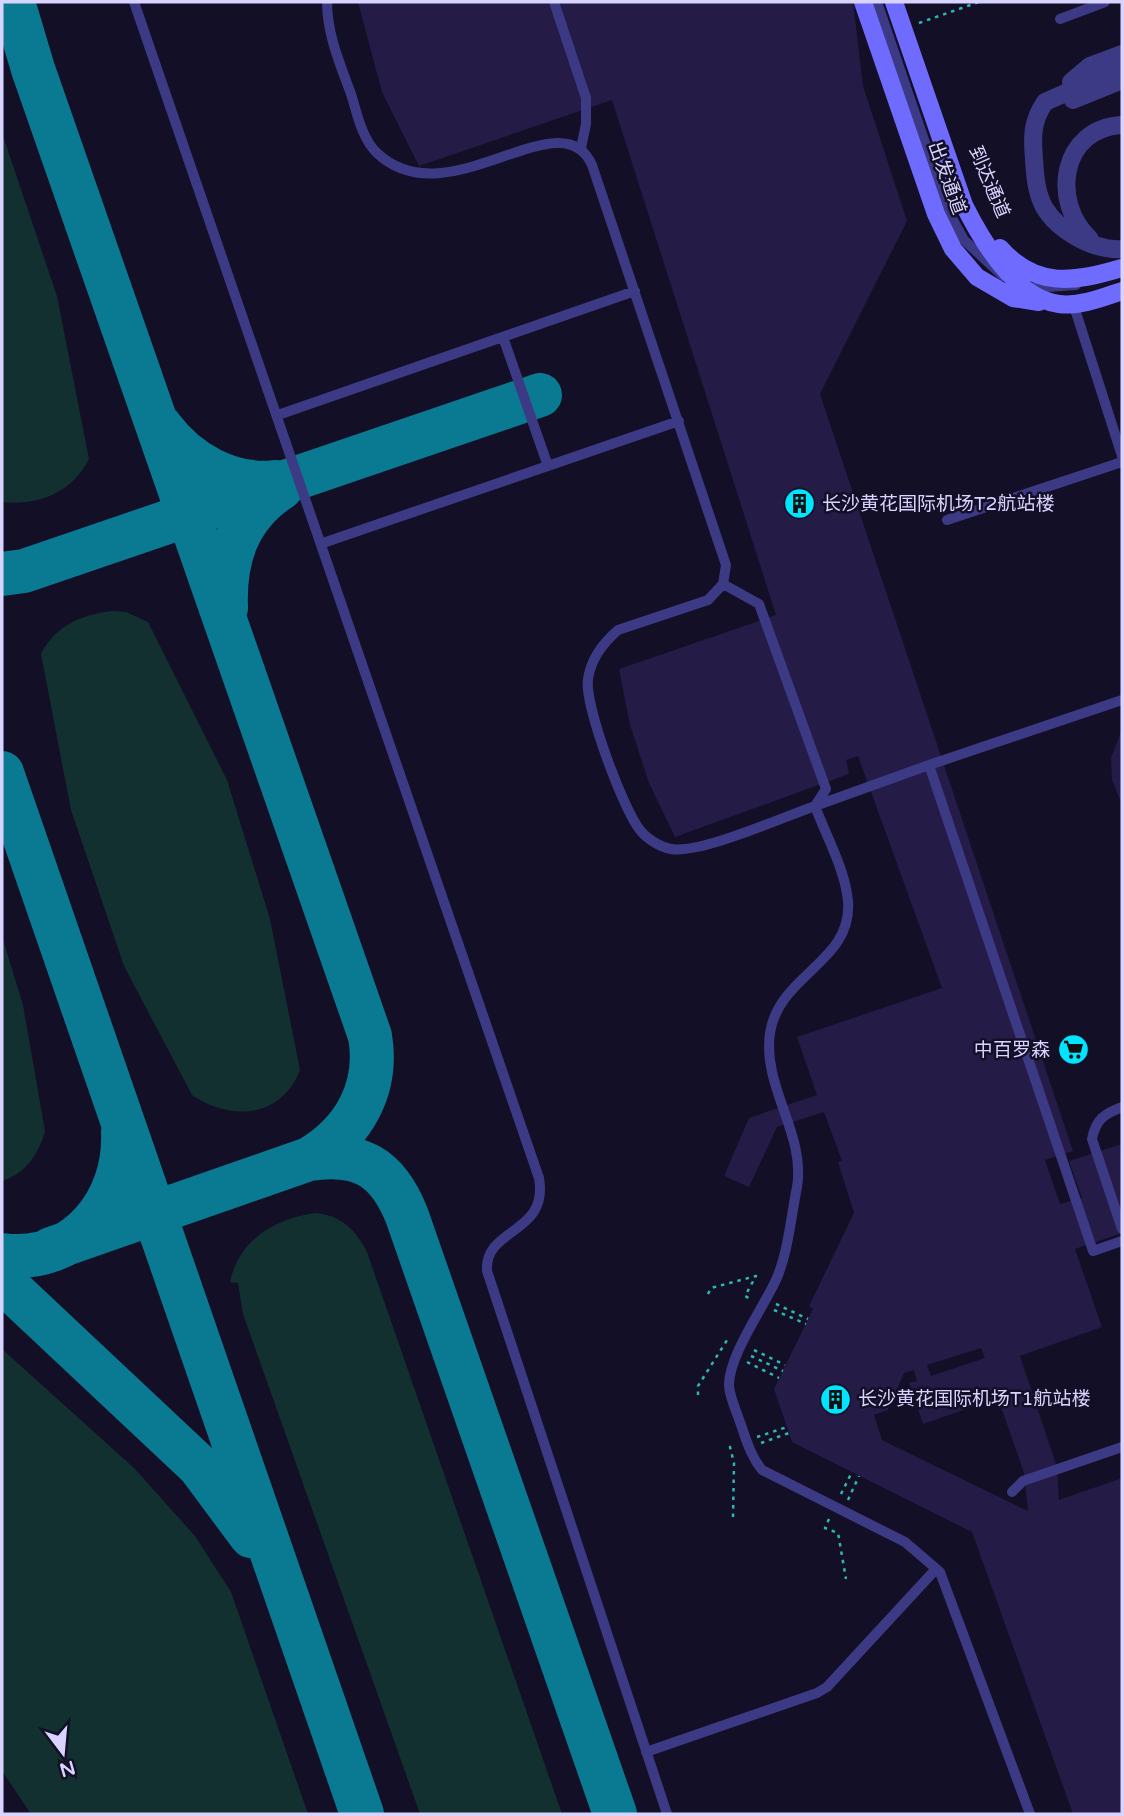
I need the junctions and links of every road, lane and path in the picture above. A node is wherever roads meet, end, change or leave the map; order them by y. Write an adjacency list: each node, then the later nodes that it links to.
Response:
1 (134, 2): 25 (lane)
2 (327, 2): 16 (lane)
3 (554, 2): 16 (lane)
4 (863, 2): 23 (street, 出发通道)
5 (877, 2): 20 (lane)
6 (894, 2): 23 (street)
7 (903, 2): 19 (street, 到达通道)
8 (1103, 2): 9 (lane)
9 (1060, 19)
10 (1122, 54): 13 (street)
11 (1122, 68): 13 (street)
12 (1122, 80): 15 (street)
13 (1056, 95): 15 (street)
14 (1122, 125): 17 (street)
15 (1033, 144): 17 (street)
16 (581, 148): 21 (lane)
17 (1122, 251)
18 (1122, 268): 19 (street, 到达通道)
19 (1095, 276): 20 (lane)
20 (1076, 285): 27 (lane)
21 (635, 291): 24 (lane); 26 (lane)
22 (1122, 291): 23 (street, 出发通道)
23 (1059, 304)
24 (503, 337): 25 (lane); 29 (lane)
25 (278, 415): 31 (lane)
26 (678, 421): 29 (lane); 32 (lane)
27 (1122, 456)
28 (1122, 462): 30 (lane)
29 (548, 466): 31 (lane)
30 (947, 520)
31 (323, 543): 50 (lane)
32 (723, 584): 35 (lane); 35 (lane)
33 (1122, 700): 34 (lane)
34 (929, 765): 35 (lane); 38 (lane)
35 (815, 806): 48 (lane)
36 (1122, 1107): 37 (lane)
37 (1122, 1230)
38 (1122, 1241)
39 (748, 1355): 41 (path)
40 (745, 1361): 42 (path)
41 (783, 1371)
42 (779, 1378)
43 (1122, 1447): 45 (lane)
44 (852, 1472): 46 (path)
45 (1012, 1492)
46 (841, 1494)
47 (831, 1517): 49 (path)
48 (936, 1569): 50 (lane); 52 (lane)
49 (846, 1578)
50 (646, 1752): 51 (lane)
51 (667, 1814)
52 (1030, 1814)

